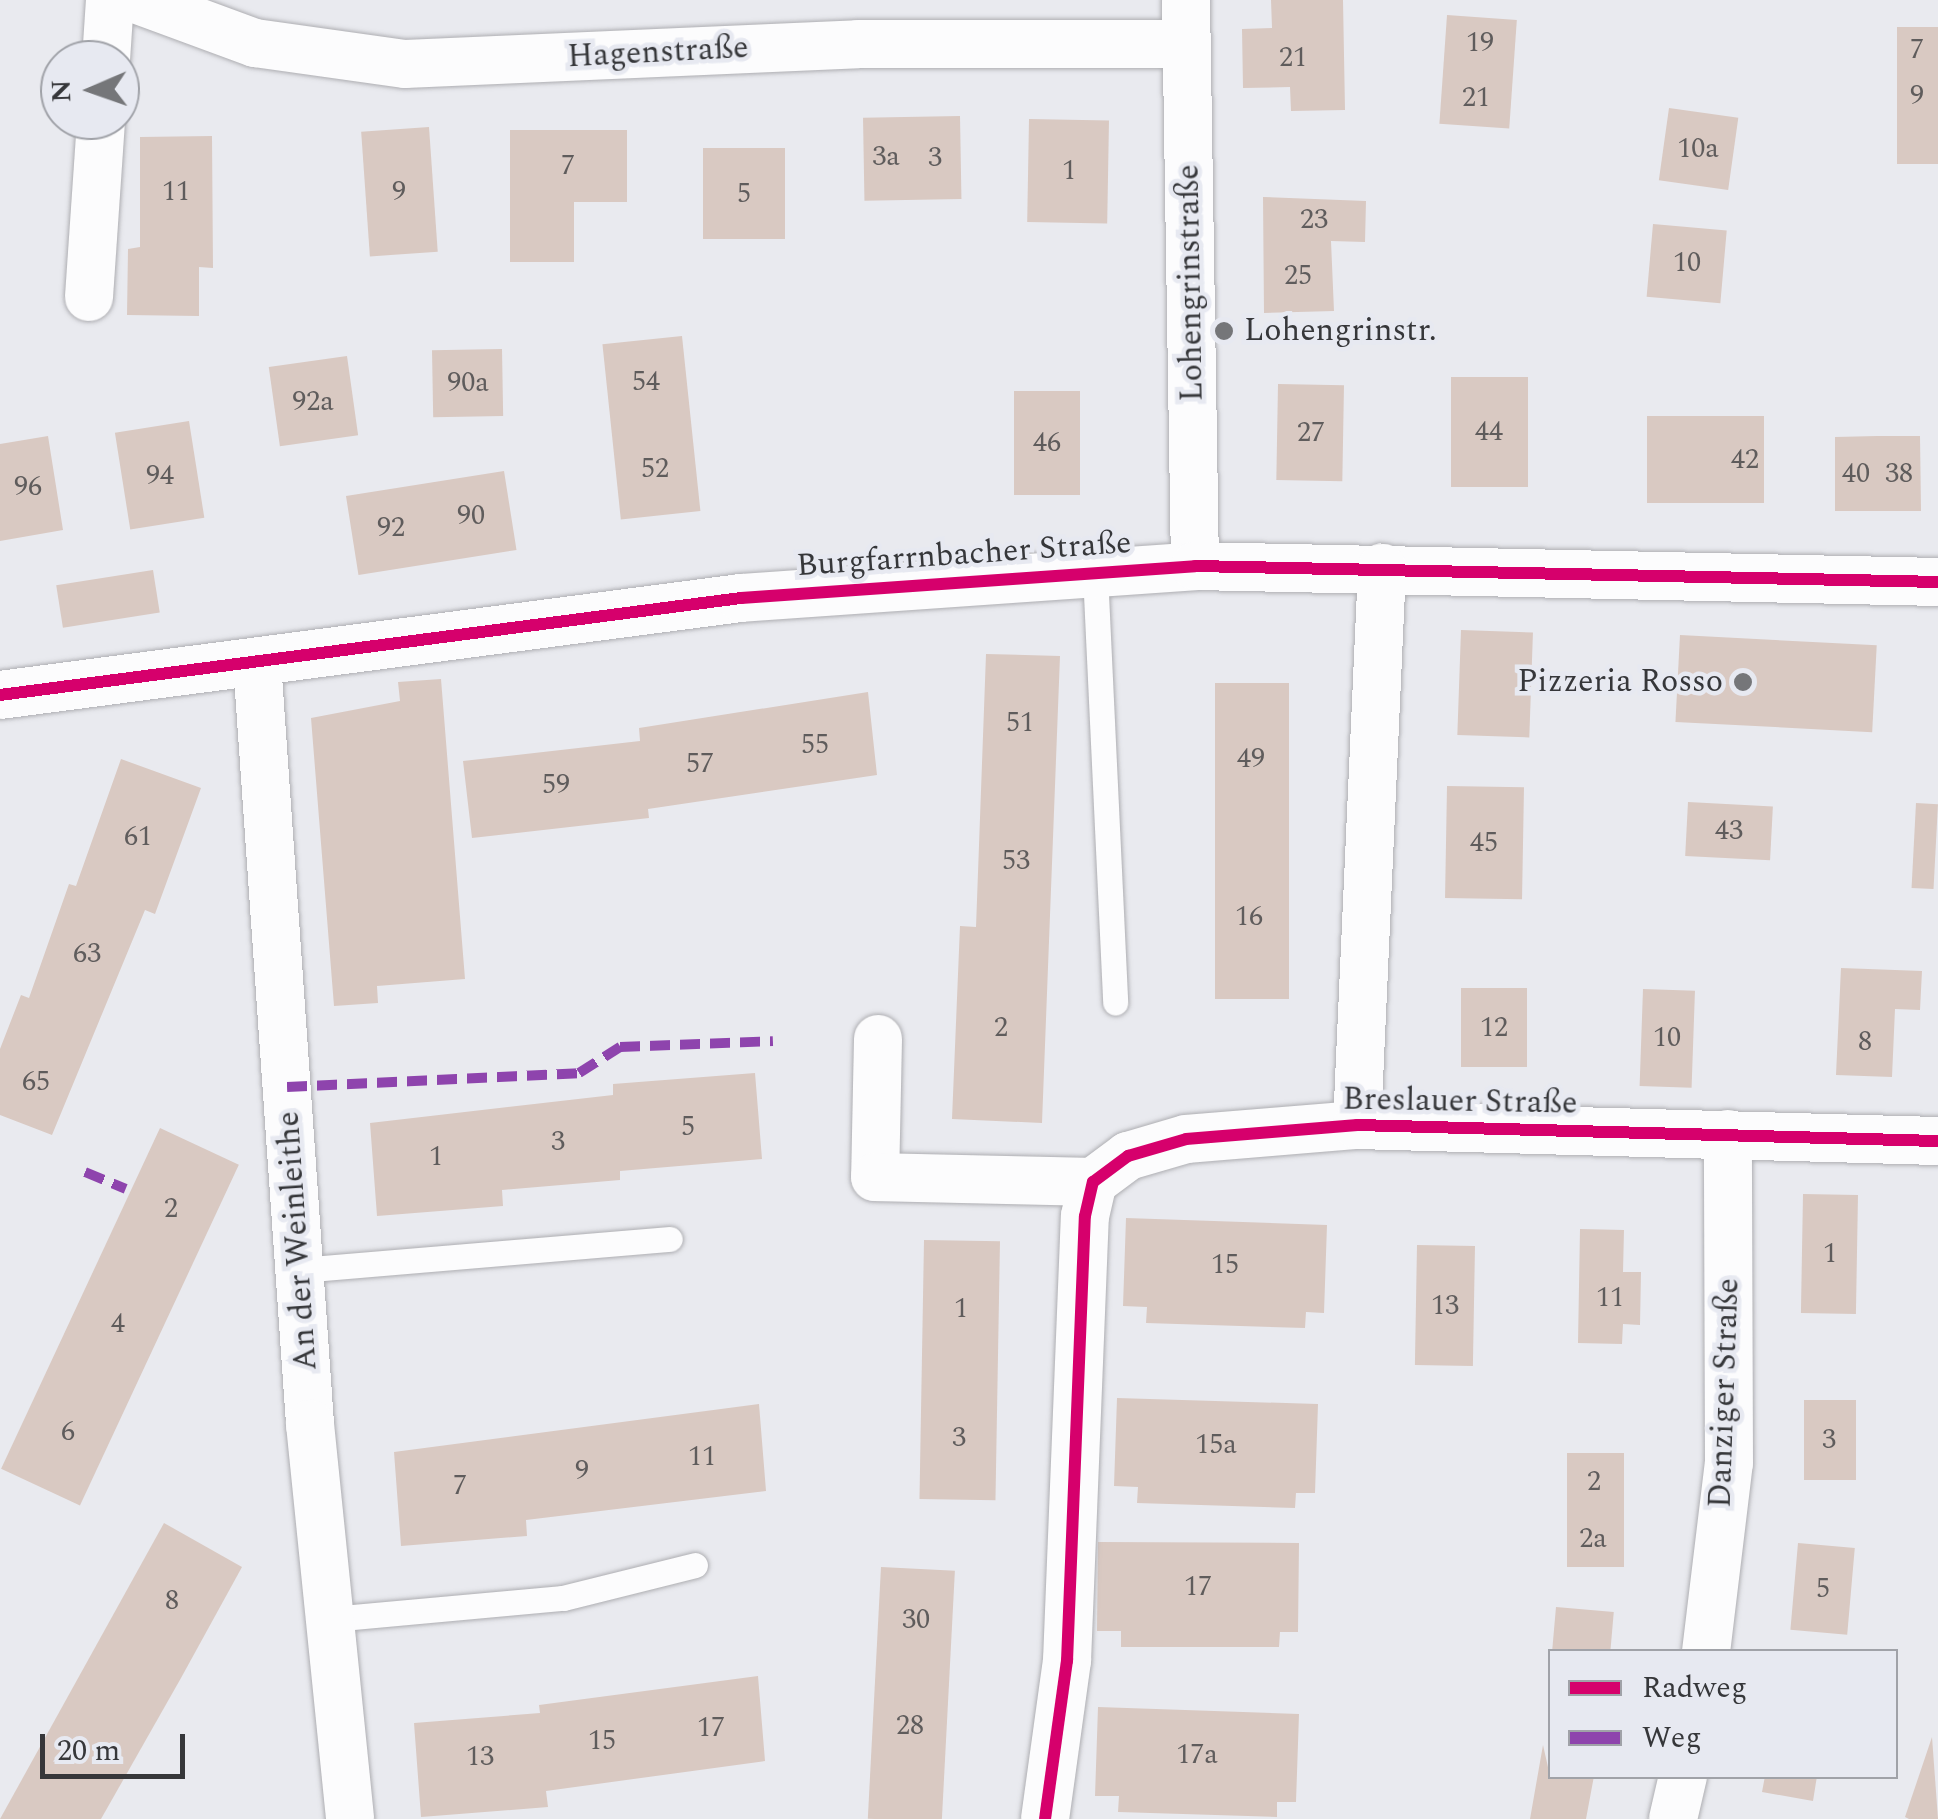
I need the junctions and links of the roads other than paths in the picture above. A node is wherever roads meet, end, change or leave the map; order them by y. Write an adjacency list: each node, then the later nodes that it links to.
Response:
1 (110, 0): 4 (street)
2 (138, 0): 3 (street, Hagenstraße)
3 (1186, 22): 7 (street, Lohengrinstraße)
4 (107, 40)
5 (100, 140): 6 (street)
6 (89, 297)
7 (1195, 566): 8 (street, Burgfarrnbacher Straße); 9 (street, Burgfarrnbacher Straße)
8 (1382, 568): 10 (street, Burgfarrnbacher Straße); 15 (street, Breslauer Straße)
9 (1095, 574): 11 (street, Burgfarrnbacher Straße); 13 (lane)
10 (1938, 582)
11 (257, 662): 12 (street, Burgfarrnbacher Straße); 20 (street, An der Weinleithe)
12 (0, 696)
13 (1115, 1002)
14 (878, 1040): 18 (street)
15 (1357, 1125): 16 (street, Breslauer Straße); 18 (street, Breslauer Straße)
16 (1728, 1134): 17 (street, Breslauer Straße); 23 (street, Danziger Straße)
17 (1938, 1140)
18 (1093, 1182): 26 (street)
19 (670, 1239): 20 (lane)
20 (300, 1270): 22 (street, An der Weinleithe)
21 (696, 1565): 22 (lane)
22 (331, 1619): 25 (street, An der Weinleithe)
23 (1706, 1649)
24 (1682, 1779): 27 (street)
25 (350, 1819)
26 (1045, 1819)
27 (1673, 1819)

